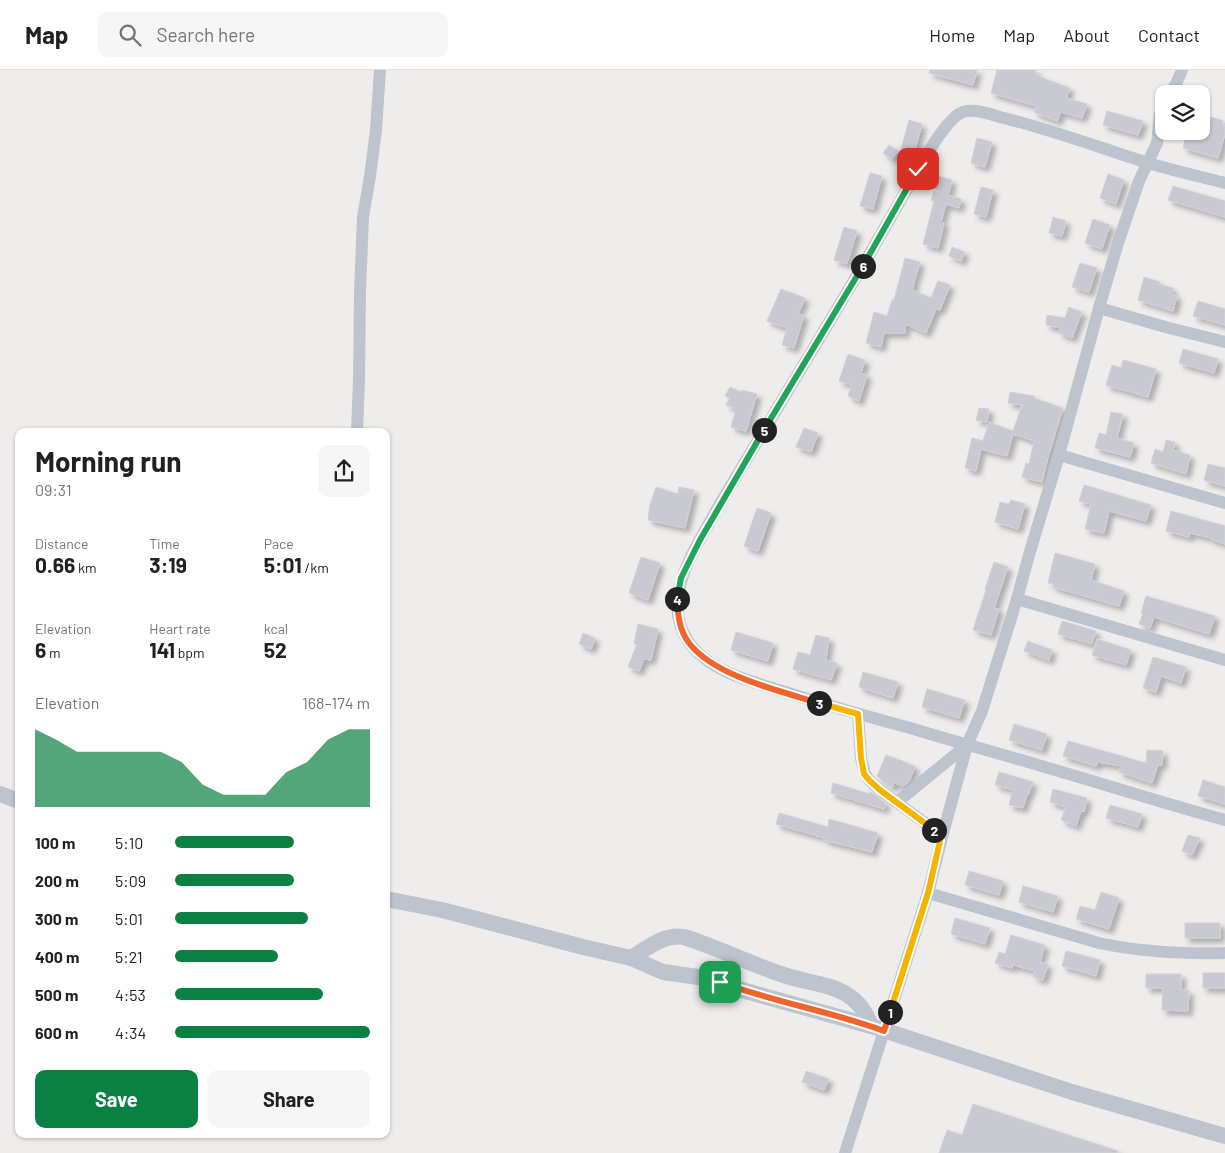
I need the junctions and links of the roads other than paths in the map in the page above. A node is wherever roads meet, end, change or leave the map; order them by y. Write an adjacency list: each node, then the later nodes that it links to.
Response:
1 (380, 70): 9 (street)
2 (1182, 70): 3 (street)
3 (1175, 85)
4 (1157, 140): 5 (street)
5 (1147, 162): 6 (street); 7 (street); 14 (street)
6 (1225, 183)
7 (1099, 308): 8 (street); 10 (street)
8 (1225, 342)
9 (357, 428)
10 (1059, 455): 11 (street); 12 (street)
11 (1225, 503)
12 (1017, 600): 13 (street); 15 (street)
13 (1225, 660)
14 (858, 714): 15 (street); 18 (street)
15 (967, 745): 18 (street); 19 (street); 20 (street)
16 (0, 794): 17 (street)
17 (15, 800)
18 (897, 802): 20 (street)
19 (1225, 820)
20 (940, 841): 21 (street)
21 (928, 893): 23 (street); 25 (street)
22 (390, 900): 24 (street)
23 (1225, 953)
24 (631, 958): 25 (street); 25 (street)
25 (878, 1028): 26 (street); 27 (street)
26 (1225, 1136)
27 (845, 1153)

